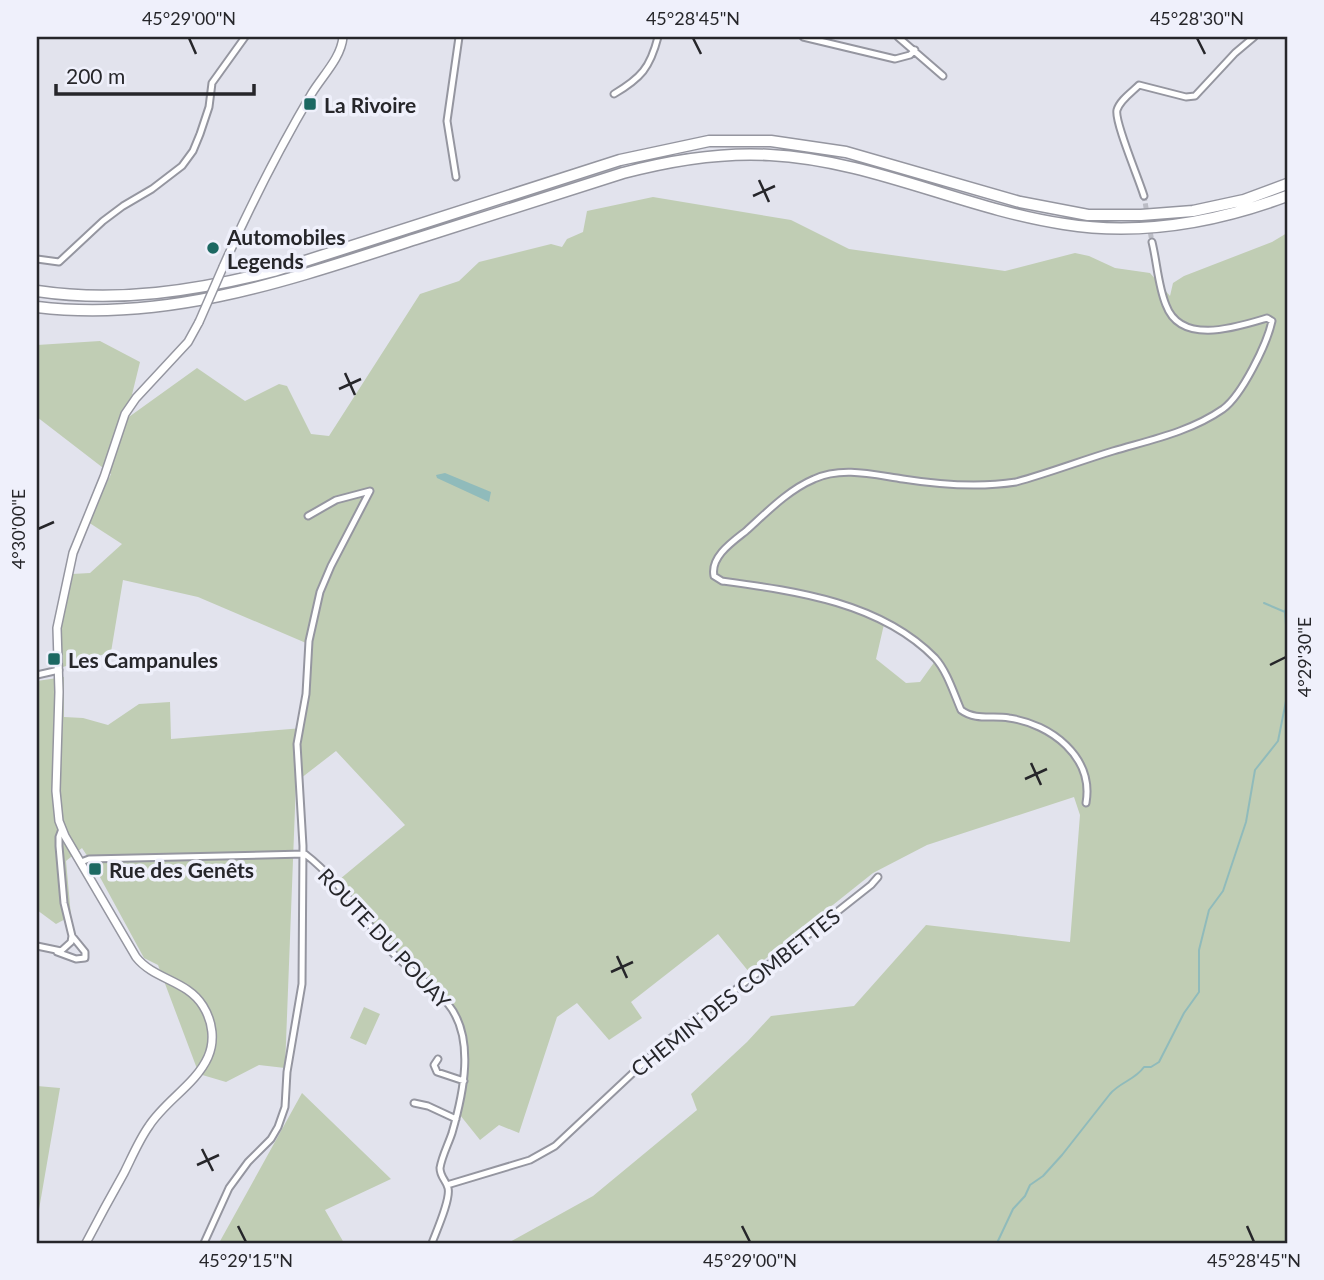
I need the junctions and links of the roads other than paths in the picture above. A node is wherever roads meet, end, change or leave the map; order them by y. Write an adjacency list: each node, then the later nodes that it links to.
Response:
1 (245, 37): 16 (street)
2 (343, 37): 20 (main road, bridge)
3 (458, 37): 11 (street)
4 (658, 37): 10 (street)
5 (803, 37): 8 (street)
6 (898, 37): 8 (street)
7 (1254, 37): 13 (street)
8 (915, 50): 9 (street)
9 (943, 76)
10 (614, 94)
11 (456, 177)
12 (1287, 184): 17 (highway)
13 (1144, 196)
14 (1287, 196): 18 (highway)
15 (1153, 242): 22 (street)
16 (37, 259)
17 (37, 291)
18 (37, 307)
19 (308, 516): 24 (street)
20 (59, 670): 21 (street); 23 (main road)
21 (37, 675)
22 (1086, 803)
23 (62, 829): 25 (main road); 27 (street)
24 (302, 854): 25 (street, ROUTE DU POUAY); 31 (street, ROUTE DU POUAY); 36 (street)
25 (81, 862): 35 (main road)
26 (878, 877): 34 (street, CHEMIN DES COMBETTES)
27 (72, 936): 29 (street); 29 (street)
28 (37, 946): 29 (street)
29 (57, 952)
30 (438, 1059): 31 (street)
31 (464, 1081): 33 (street, ROUTE DU POUAY)
32 (414, 1103): 33 (street)
33 (456, 1119): 34 (street, ROUTE DU POUAY)
34 (447, 1185): 37 (street, ROUTE DU POUAY)
35 (86, 1243)
36 (204, 1243)
37 (432, 1243)

